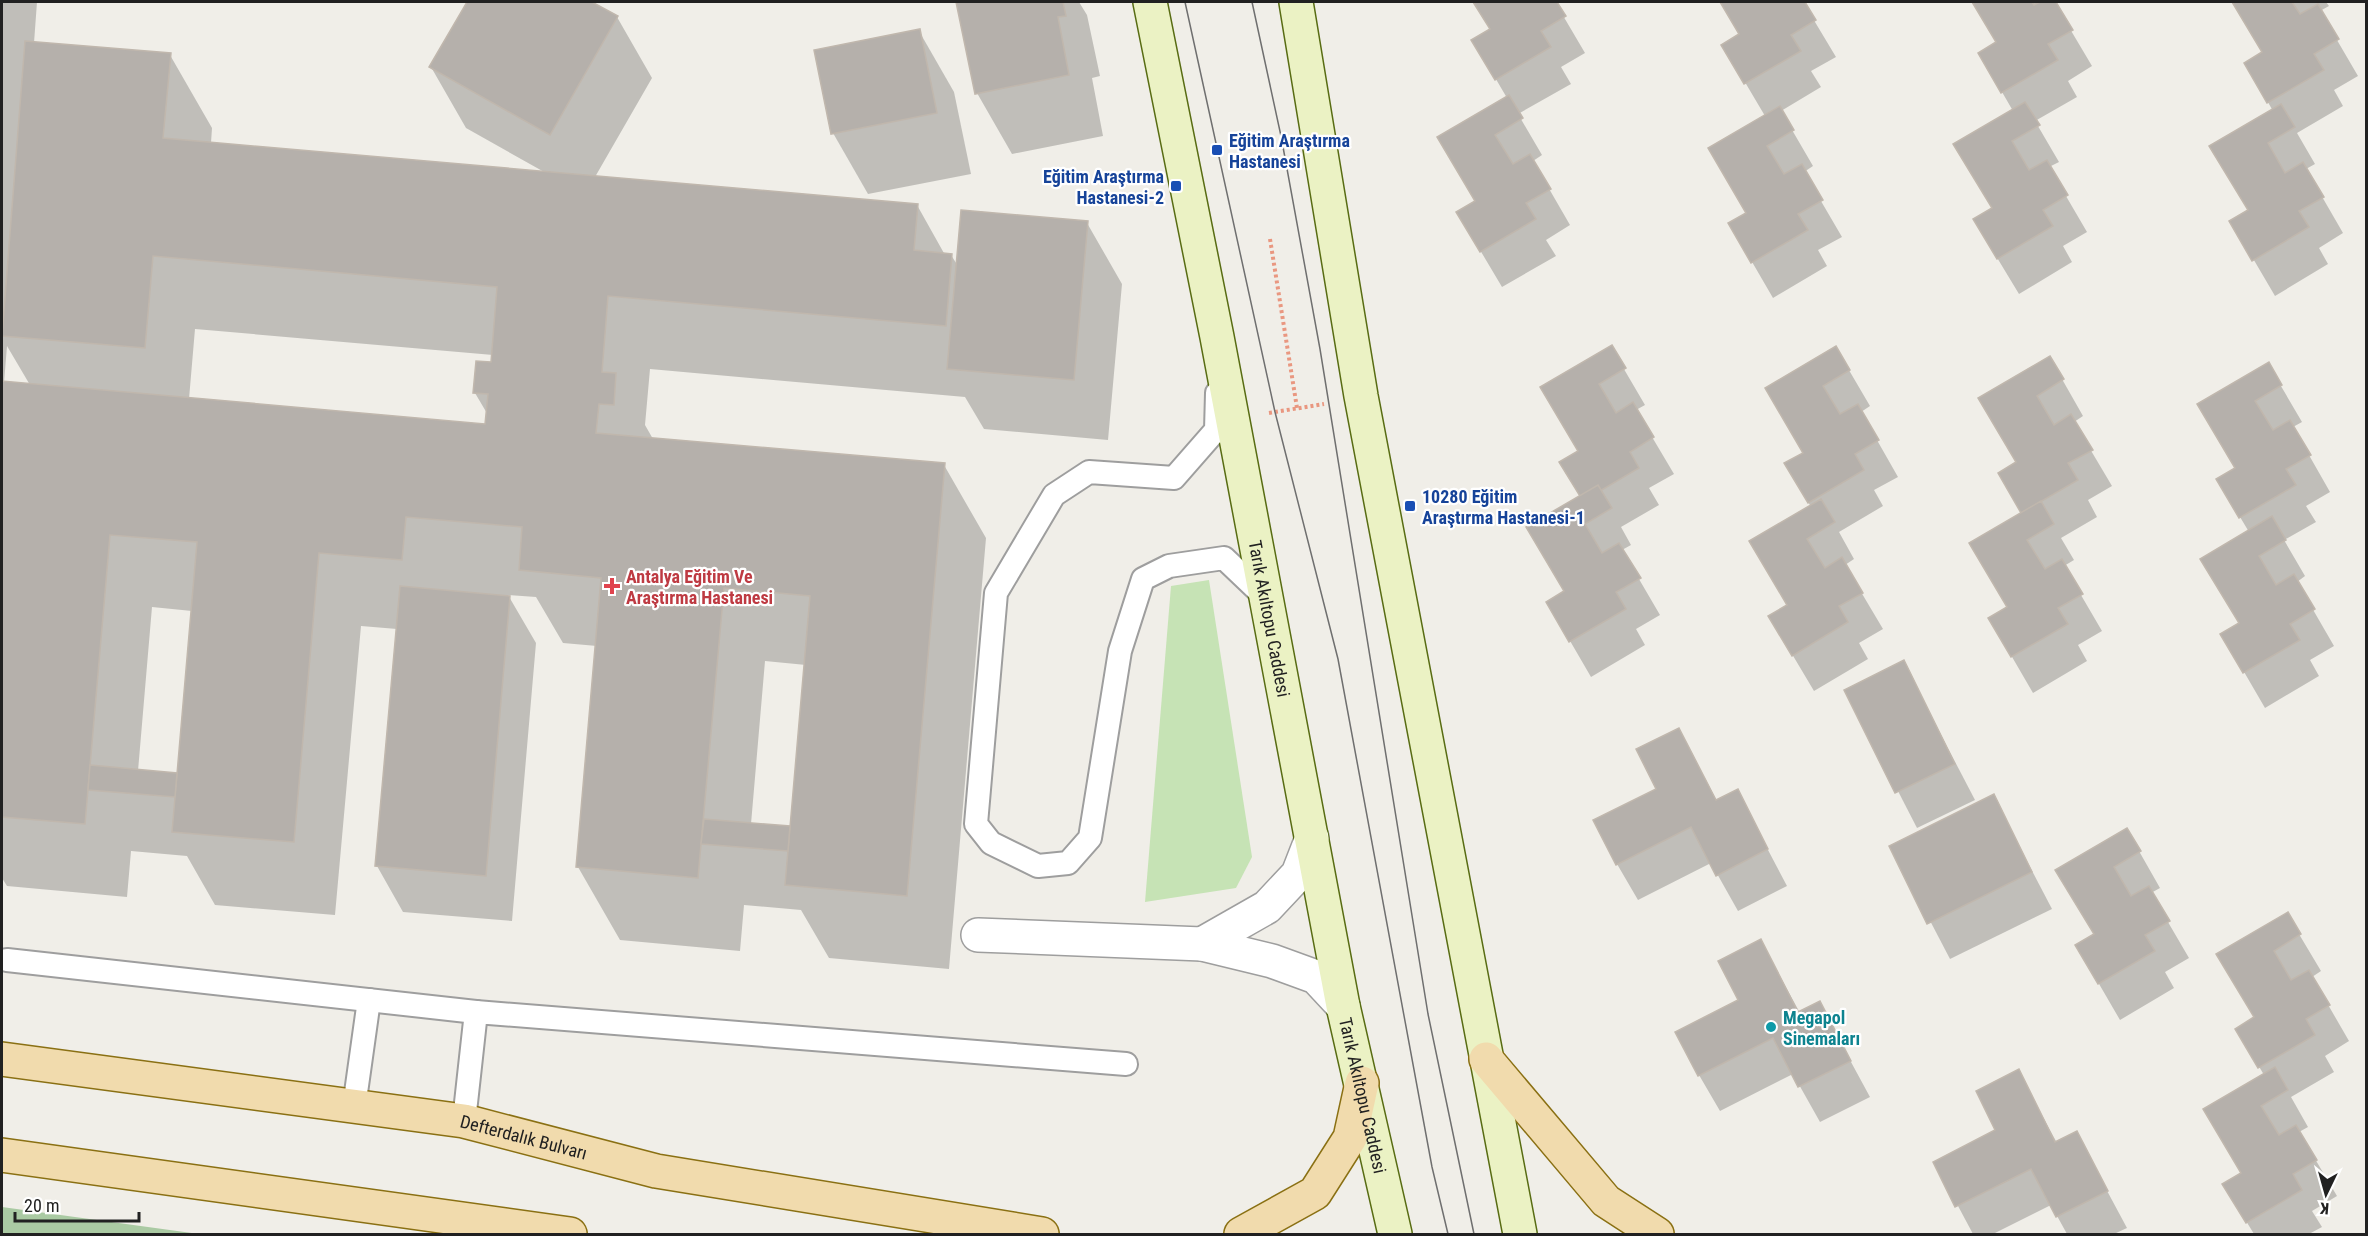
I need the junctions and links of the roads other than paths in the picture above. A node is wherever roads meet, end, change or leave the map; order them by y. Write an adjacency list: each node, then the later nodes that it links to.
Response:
1 (1150, 2): 3 (main road, Tarık Akıltopu Caddesi)
2 (1296, 2): 13 (main road)
3 (1217, 337): 4 (main road, Tarık Akıltopu Caddesi); 4 (lane)
4 (1266, 598): 5 (main road, Tarık Akıltopu Caddesi)
5 (1312, 838): 7 (street); 10 (main road, Tarık Akıltopu Caddesi)
6 (978, 935): 7 (street)
7 (1202, 944): 10 (street)
8 (7, 960): 9 (lane)
9 (369, 1000): 11 (lane); 17 (lane)
10 (1343, 1006): 16 (main road, Tarık Akıltopu Caddesi)
11 (476, 1012): 15 (lane); 18 (lane)
12 (2, 1041): 14 (street)
13 (1486, 1059): 24 (main road); 25 (main road)
14 (13, 1061): 17 (main road, Defterdalık Bulvarı)
15 (1126, 1064)
16 (1362, 1083): 22 (main road); 23 (main road, Tarık Akıltopu Caddesi)
17 (354, 1107): 18 (main road, Defterdalık Bulvarı)
18 (464, 1121): 21 (main road, Defterdalık Bulvarı)
19 (2, 1155): 20 (main road)
20 (570, 1234)
21 (1042, 1234)
22 (1241, 1234)
23 (1395, 1234)
24 (1520, 1234)
25 (1657, 1234)

